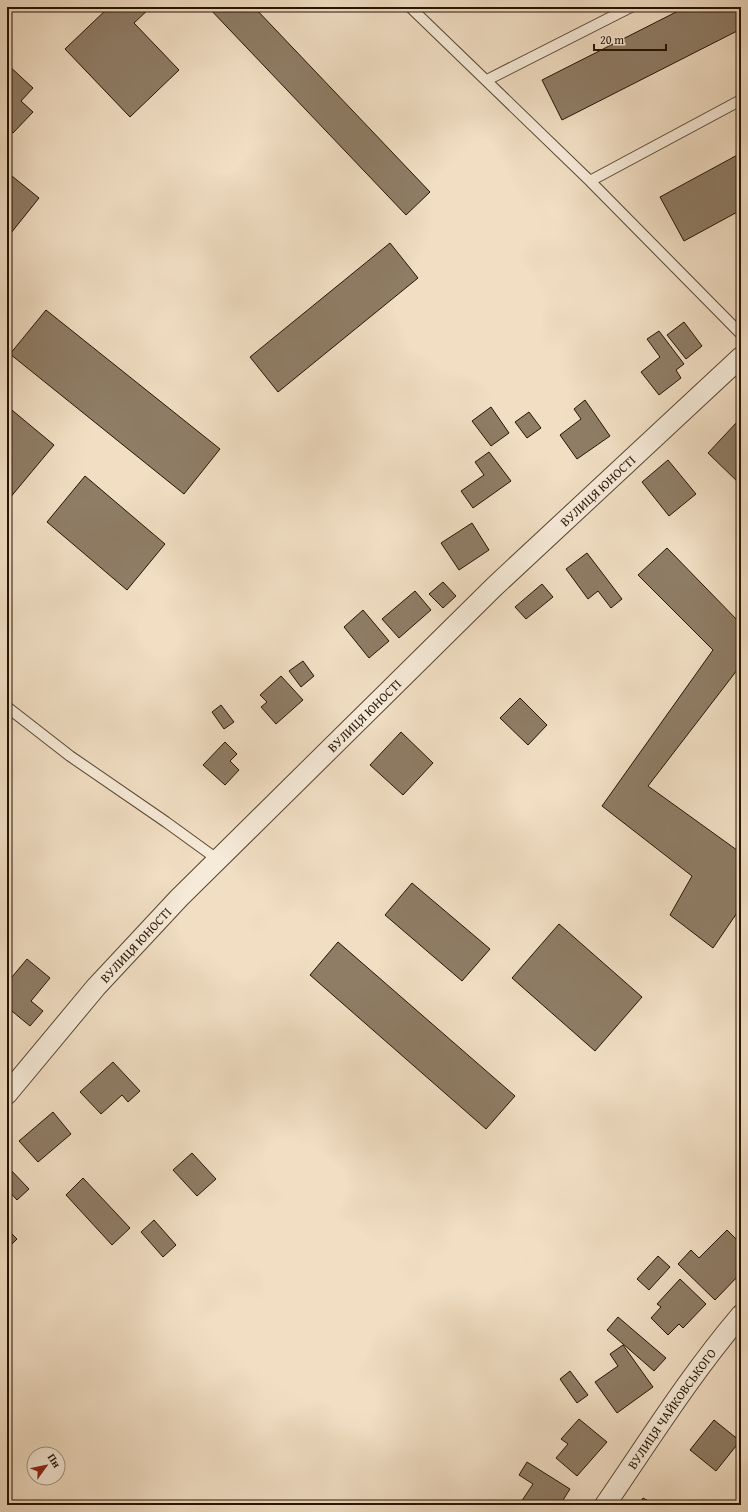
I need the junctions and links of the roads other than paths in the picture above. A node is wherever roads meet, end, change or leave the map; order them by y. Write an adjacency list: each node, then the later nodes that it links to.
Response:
1 (410, 7): 3 (lane)
2 (631, 7): 3 (lane)
3 (487, 80): 5 (lane)
4 (741, 100): 5 (lane)
5 (590, 180): 6 (lane)
6 (741, 334)
7 (741, 357): 9 (street, ВУЛИЦЯ ЮНОСТІ)
8 (7, 707): 9 (lane)
9 (217, 859): 10 (street, ВУЛИЦЯ ЮНОСТІ)
10 (7, 1094)
11 (741, 1315): 12 (street, ВУЛИЦЯ ЧАЙКОВСЬКОГО)
12 (605, 1505)

